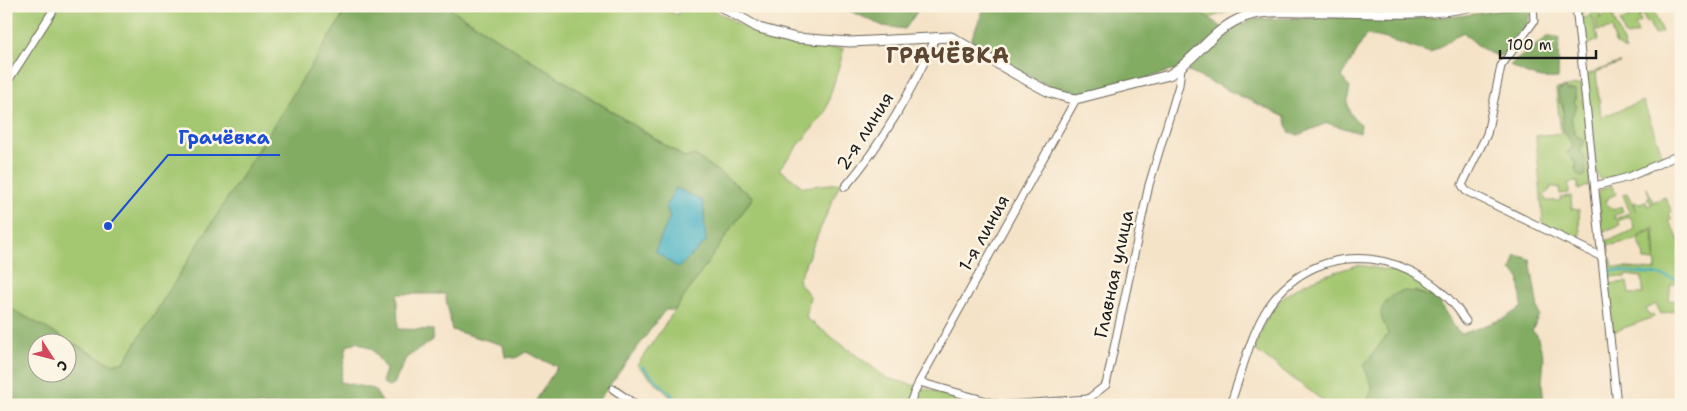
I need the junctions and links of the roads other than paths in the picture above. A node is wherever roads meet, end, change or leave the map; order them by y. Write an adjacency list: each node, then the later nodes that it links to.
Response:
1 (56, 6): 9 (street)
2 (720, 6): 7 (street)
3 (1472, 6): 6 (street)
4 (1533, 6): 14 (street)
5 (1576, 6): 12 (street)
6 (1269, 9): 8 (street)
7 (936, 37): 10 (street); 13 (street, 2-я линия)
8 (1181, 68): 10 (street); 21 (street, Главная улица)
9 (6, 84)
10 (1076, 99): 16 (street, 1-я линия)
11 (1681, 154): 12 (street)
12 (1594, 186): 14 (street)
13 (845, 187)
14 (1602, 257): 23 (street)
15 (1466, 321): 22 (street)
16 (919, 382): 19 (street, 1-я линия); 20 (street)
17 (613, 389): 18 (street)
18 (636, 405)
19 (909, 405)
20 (1001, 405)
21 (1005, 405)
22 (1230, 405)
23 (1617, 405)

